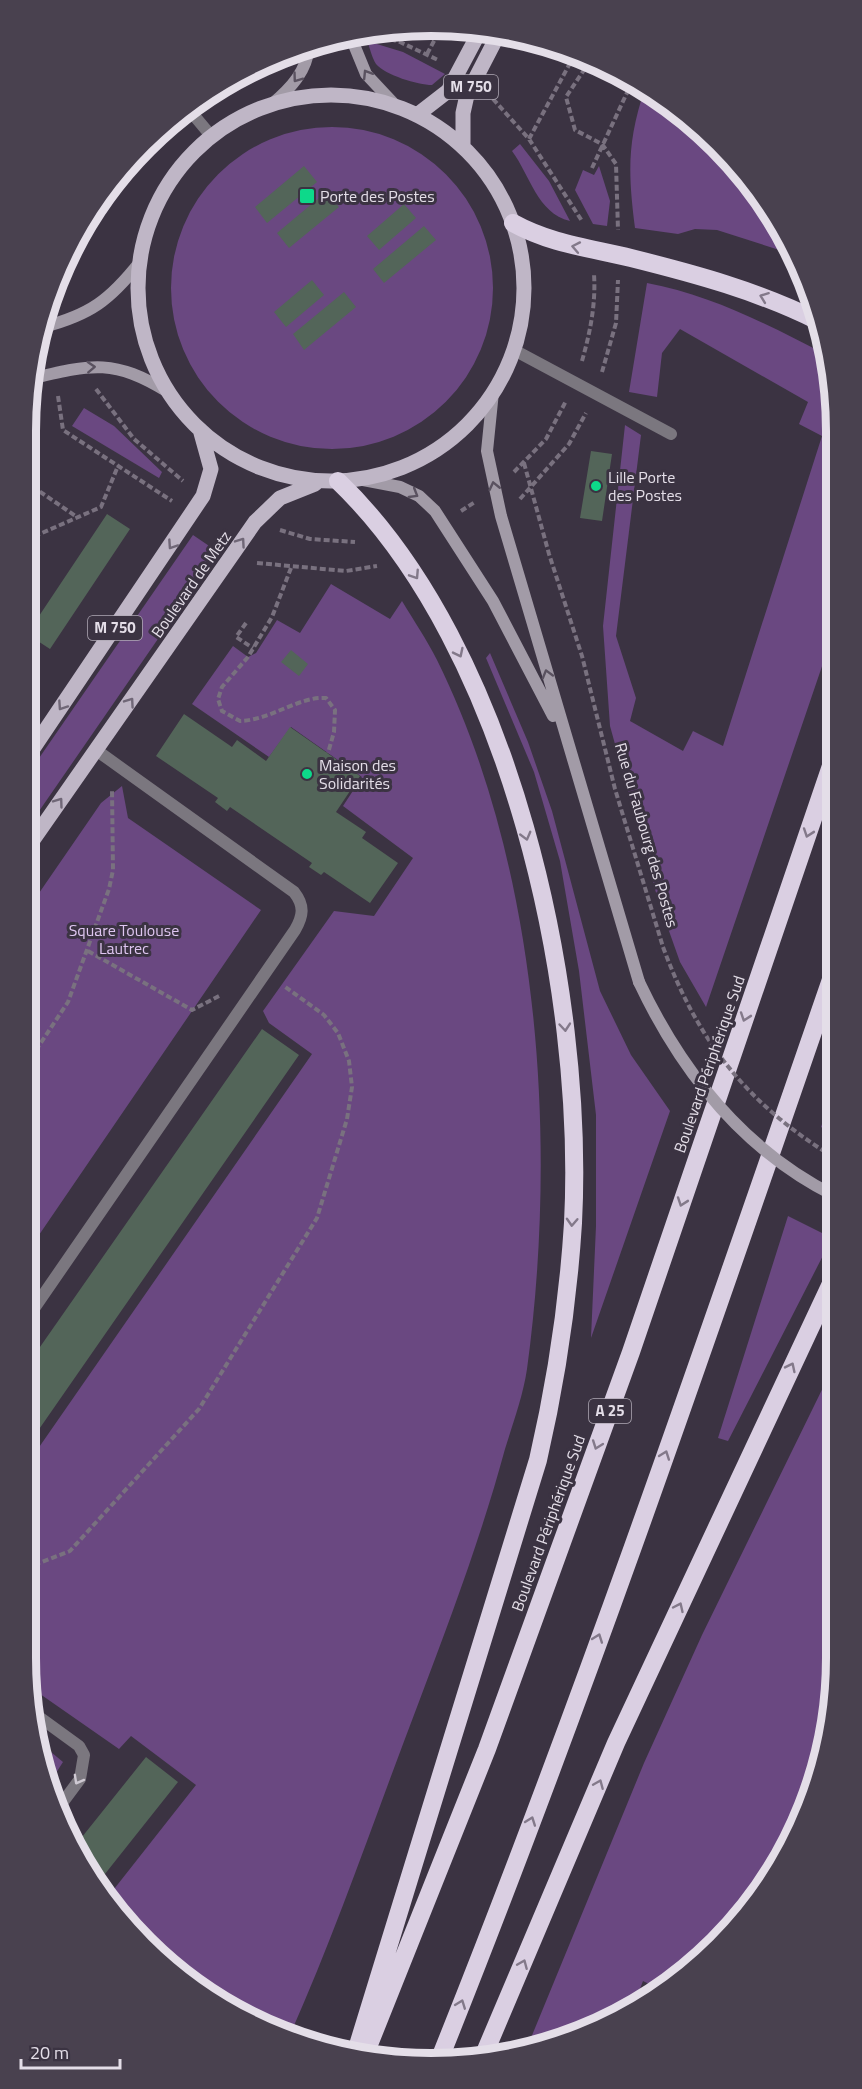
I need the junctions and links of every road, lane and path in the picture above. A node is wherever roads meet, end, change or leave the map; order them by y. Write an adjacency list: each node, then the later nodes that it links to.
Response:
1 (437, 36): 6 (path)
2 (386, 38): 6 (path)
3 (476, 38): 10 (main road, M 750)
4 (495, 41): 11 (main road, M 750)
5 (354, 44): 14 (main road, one-way to 5)
6 (427, 54): 10 (path)
7 (308, 56): 13 (main road, one-way to 13)
8 (571, 62): 18 (path)
9 (586, 68): 19 (path)
10 (458, 72): 15 (main road, M 750)
11 (473, 82): 18 (path); 20 (main road, M 750)
12 (628, 89): 19 (path)
13 (272, 104): 14 (main road); 17 (main road)
14 (396, 106): 15 (main road)
15 (417, 115): 20 (main road)
16 (194, 116): 17 (street)
17 (212, 137): 25 (main road)
18 (529, 139): 23 (path)
19 (602, 144): 21 (path); 24 (path)
20 (463, 147): 22 (main road)
21 (592, 168)
22 (513, 223): 23 (highway, one-way to 22); 28 (main road)
23 (593, 250): 24 (highway); 31 (path)
24 (619, 255): 26 (highway, one-way to 24); 34 (path)
25 (140, 262): 27 (main road); 32 (main road)
26 (809, 317)
27 (50, 325)
28 (514, 350): 31 (street); 33 (main road)
29 (85, 366): 30 (main road); 32 (main road, one-way to 32); 45 (path)
30 (39, 377)
31 (576, 383): 34 (street); 38 (path)
32 (168, 392): 36 (main road)
33 (493, 392): 40 (main road); 43 (main road, one-way to 33)
34 (596, 394): 37 (street); 44 (path)
35 (58, 396): 39 (path)
36 (201, 430): 41 (main road); 45 (main road, M 750)
37 (671, 434)
38 (524, 463): 43 (path); 44 (path, Rue du Faubourg des Postes)
39 (118, 466): 46 (path); 48 (path)
40 (358, 479): 41 (main road); 50 (main road, one-way to 50)
41 (331, 481): 49 (main road, Boulevard de Metz); 52 (highway)
42 (36, 489): 48 (path)
43 (495, 490): 50 (path); 60 (main road, one-way to 43)
44 (530, 491): 47 (path); 70 (path, Rue du Faubourg des Postes, bridge)
45 (203, 496): 58 (main road, M 750, one-way to 58)
46 (175, 503)
47 (515, 503)
48 (77, 517): 51 (path)
49 (255, 522): 52 (path); 59 (main road, Boulevard de Metz, one-way to 49)
50 (443, 522): 60 (main road)
51 (36, 535)
52 (392, 540): 77 (highway, one-way to 77)
53 (256, 563): 55 (path)
54 (389, 564): 55 (path)
55 (291, 568): 57 (path)
56 (246, 623): 57 (path)
57 (253, 648): 61 (path)
58 (36, 744)
59 (96, 750): 62 (street); 64 (main road, Boulevard de Metz, one-way to 59)
60 (569, 750): 71 (main road, bridge)
61 (328, 753)
62 (121, 768): 65 (path); 66 (street)
63 (826, 781): 78 (highway, Boulevard Périphérique Sud / A 25, one-way to 78)
64 (36, 836)
65 (88, 951): 67 (path); 69 (path)
66 (265, 972): 73 (street); 74 (path)
67 (223, 994)
68 (826, 994): 80 (highway, one-way to 68)
69 (36, 1050)
70 (826, 1152)
71 (826, 1190)
72 (826, 1296): 79 (highway, one-way to 72)
73 (36, 1305)
74 (36, 1564)
75 (41, 1718): 76 (street, one-way to 76)
76 (63, 1801)
77 (358, 2046)
78 (369, 2048)
79 (486, 2049)
80 (442, 2053)

